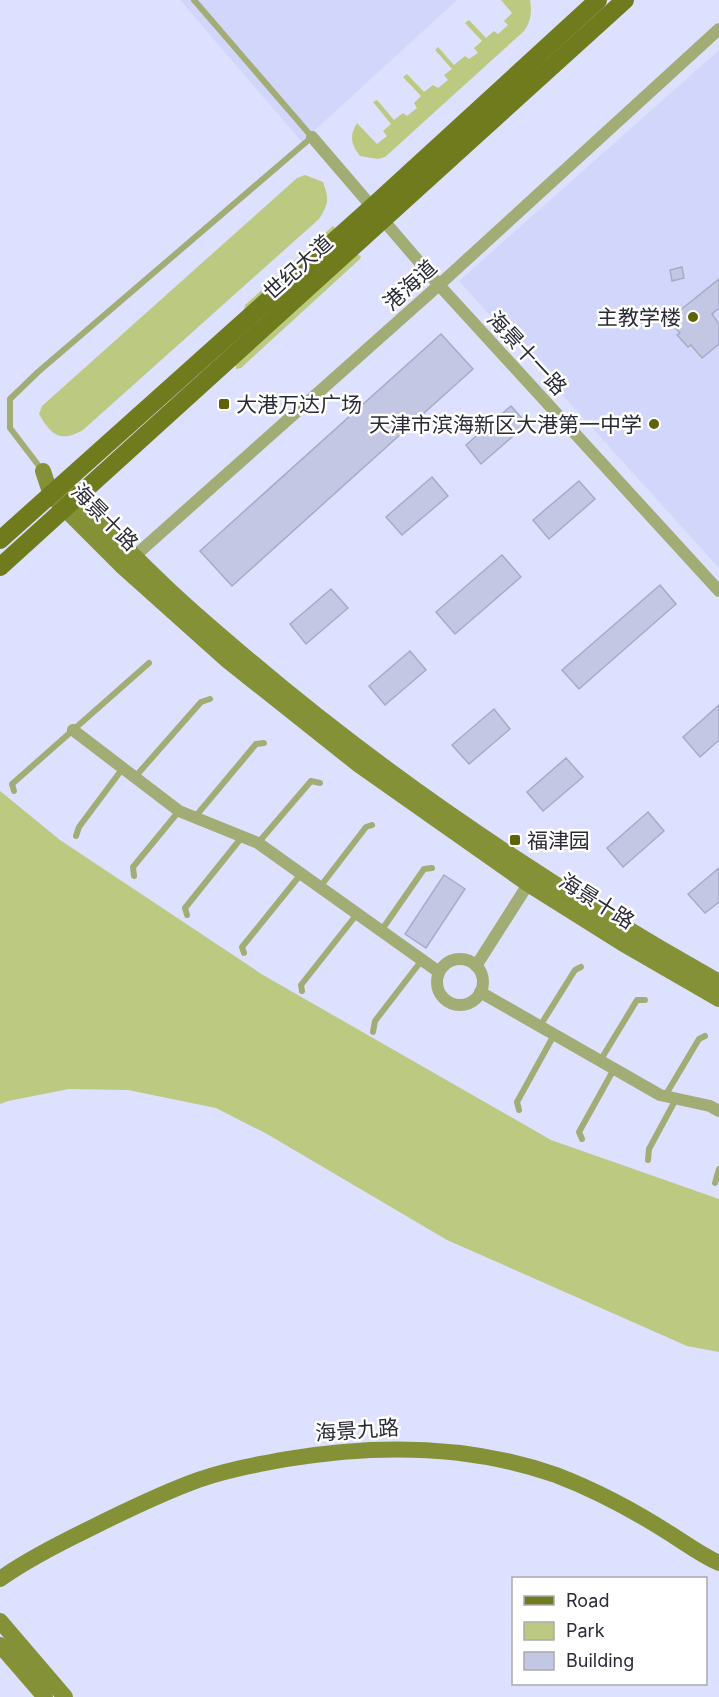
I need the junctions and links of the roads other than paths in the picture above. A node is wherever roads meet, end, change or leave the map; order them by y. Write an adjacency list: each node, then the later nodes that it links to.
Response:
1 (194, 0): 5 (lane)
2 (597, 0): 6 (main road, 世纪大道)
3 (625, 0): 6 (main road, 世纪大道)
4 (719, 29): 7 (street, 港海道)
5 (312, 137): 6 (street, 海景十一路); 8 (lane)
6 (376, 214): 7 (street, 海景十一路); 9 (main road, 世纪大道); 10 (main road, 世纪大道)
7 (438, 285): 12 (street, 港海道); 14 (street, 海景十一路)
8 (43, 471): 9 (street, 海景十路)
9 (56, 490): 10 (street, 海景十路); 11 (main road, 世纪大道)
10 (70, 504): 12 (street, 海景十路); 13 (main road, 世纪大道)
11 (0, 540)
12 (129, 561): 32 (street, 海景十路)
13 (0, 567)
14 (719, 591)
15 (149, 663): 17 (lane)
16 (210, 699): 20 (lane)
17 (73, 730): 19 (street); 22 (lane)
18 (264, 743): 24 (lane)
19 (123, 768): 20 (street); 26 (lane)
20 (135, 777): 23 (street)
21 (320, 783): 28 (lane)
22 (14, 791)
23 (179, 811): 24 (street); 31 (lane)
24 (195, 818): 27 (street)
25 (372, 825): 33 (lane)
26 (76, 836)
27 (242, 837): 28 (street); 35 (lane)
28 (258, 843): 30 (street)
29 (432, 868): 36 (lane)
30 (301, 874): 33 (street); 37 (lane)
31 (134, 876)
32 (532, 878): 39 (street); 42 (street, 海景十路); 45 (street, 海景十路)
33 (320, 887): 34 (street)
34 (357, 914): 36 (street); 43 (lane)
35 (187, 915)
36 (381, 931): 38 (street)
37 (244, 954)
38 (422, 960): 41 (street); 48 (lane)
39 (476, 966): 41 (street); 44 (street)
40 (580, 967): 47 (lane)
41 (439, 972): 44 (street)
42 (719, 982)
43 (302, 991)
44 (480, 992): 47 (street)
45 (719, 999)
46 (645, 1000): 51 (lane)
47 (540, 1026): 49 (street)
48 (373, 1032)
49 (554, 1035): 51 (street); 54 (lane)
50 (705, 1036): 53 (lane)
51 (600, 1061): 52 (street)
52 (614, 1069): 53 (street); 56 (lane)
53 (670, 1098): 55 (street); 57 (lane)
54 (519, 1110)
55 (719, 1111)
56 (582, 1139)
57 (648, 1160)
58 (719, 1169): 59 (lane)
59 (715, 1183)
60 (719, 1556): 62 (street, 海景九路)
61 (719, 1563): 63 (street, 海景九路)
62 (0, 1571)
63 (0, 1579)
64 (0, 1621): 67 (street)
65 (0, 1645): 66 (street)
66 (45, 1697)
67 (65, 1697)

